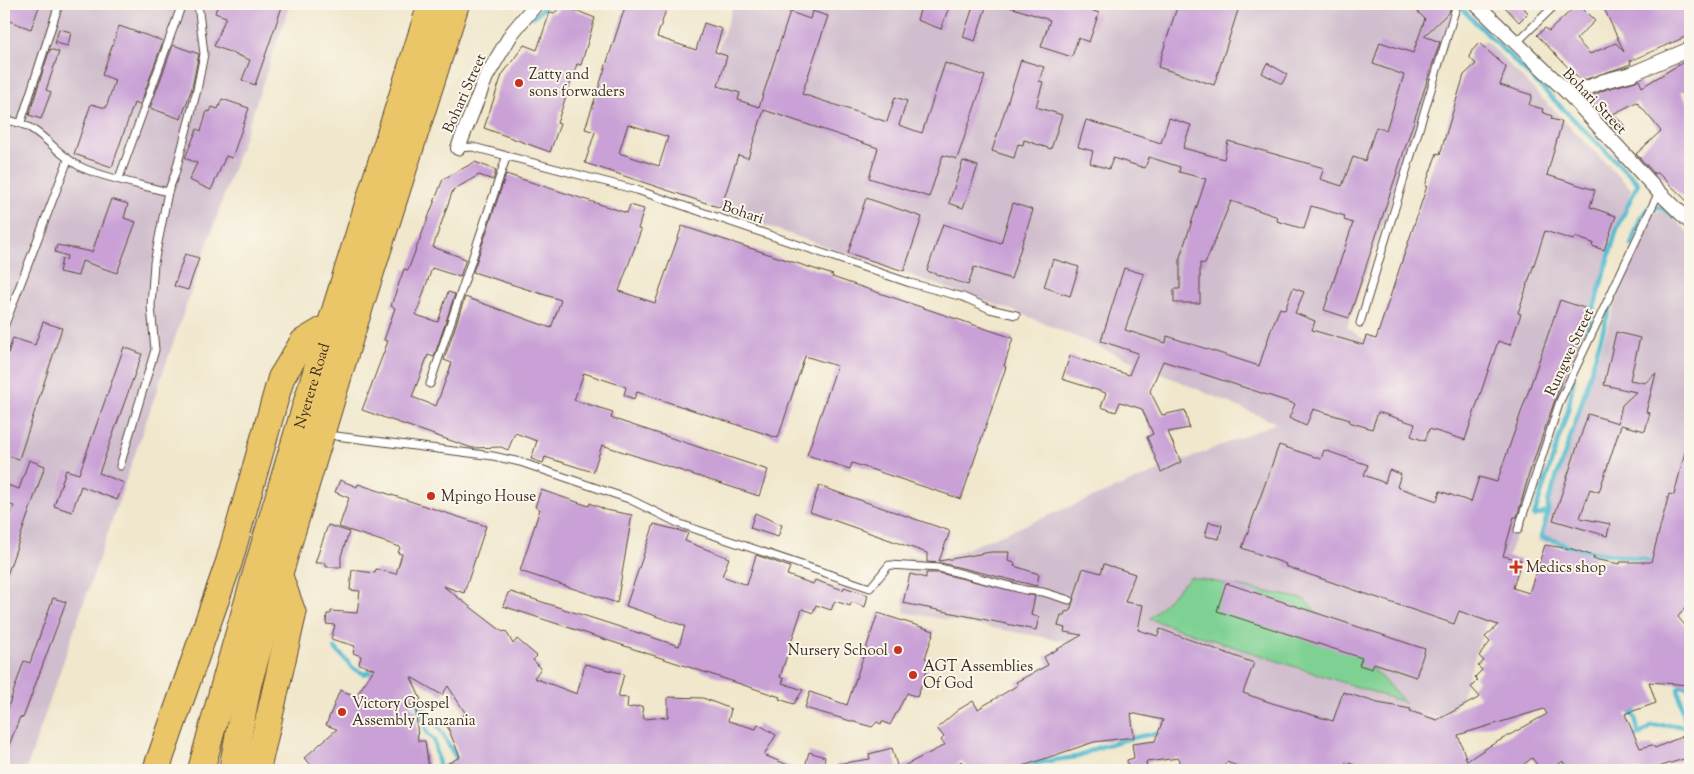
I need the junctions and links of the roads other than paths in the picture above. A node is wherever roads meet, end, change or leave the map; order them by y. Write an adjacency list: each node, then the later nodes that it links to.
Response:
1 (58, 4): 14 (lane)
2 (182, 4): 18 (lane)
3 (198, 4): 19 (lane)
4 (431, 4): 24 (highway, Nyerere Road)
5 (456, 4): 30 (highway, Nyerere Road)
6 (536, 4): 15 (street, Bohari Street)
7 (1457, 4): 23 (lane)
8 (1476, 4): 10 (street, Bohari Street)
9 (1556, 4): 10 (lane)
10 (1515, 44): 12 (street, Bohari Street)
11 (1690, 49): 12 (street)
12 (1570, 95): 20 (street, Bohari Street)
13 (4, 120): 14 (lane)
14 (21, 122): 17 (lane)
15 (458, 148): 16 (lane, Bohari)
16 (507, 156): 22 (lane, Bohari); 26 (lane)
17 (68, 160): 18 (lane); 25 (lane)
18 (119, 178): 19 (lane)
19 (168, 192): 28 (lane)
20 (1659, 192): 21 (street, Bohari Street); 29 (lane, Rungwe Street)
21 (1690, 222)
22 (1016, 315)
23 (1360, 323)
24 (330, 326): 32 (highway); 33 (highway, Nyerere Road)
25 (4, 327)
26 (430, 384)
27 (336, 436): 31 (lane)
28 (120, 466)
29 (1518, 530)
30 (279, 574): 34 (highway, Nyerere Road); 35 (highway)
31 (1068, 600)
32 (156, 770)
33 (201, 770)
34 (232, 770)
35 (257, 770)

